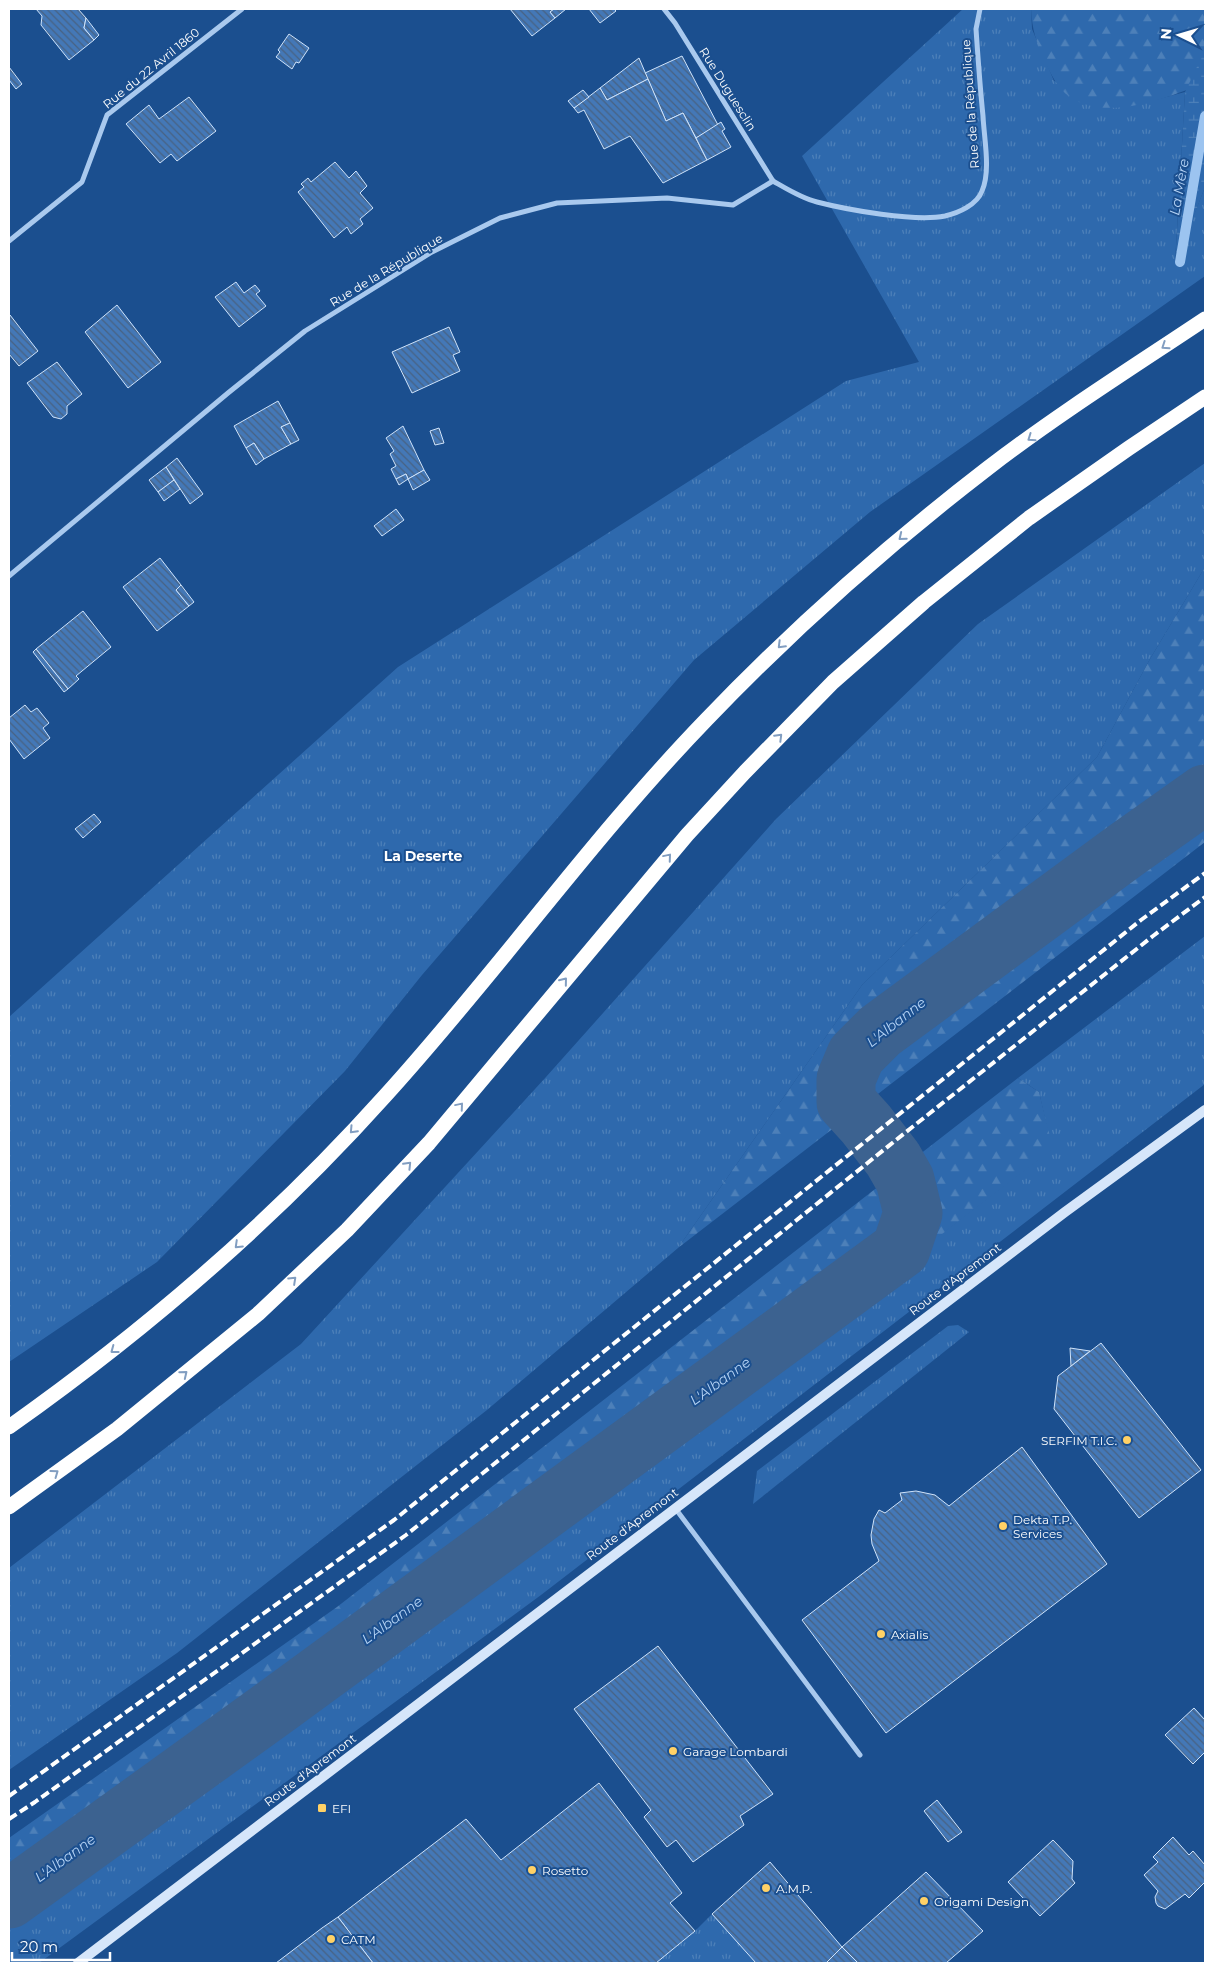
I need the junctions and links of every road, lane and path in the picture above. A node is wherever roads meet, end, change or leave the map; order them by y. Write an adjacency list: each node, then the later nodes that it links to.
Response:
1 (242, 9): 5 (street, Rue du 22 Avril 1860)
2 (664, 9): 4 (street, Rue Duguesclin)
3 (980, 9): 4 (street, Rue de la République)
4 (773, 181): 8 (street, Rue de la République)
5 (9, 241)
6 (1205, 319): 10 (highway, one-way to 10)
7 (1205, 397): 11 (highway, one-way to 7)
8 (9, 576)
9 (1205, 1110): 12 (main road, Route d'Apremont)
10 (9, 1427)
11 (12, 1504)
12 (675, 1508): 13 (street); 14 (main road, Route d'Apremont)
13 (860, 1755)
14 (78, 1963)

